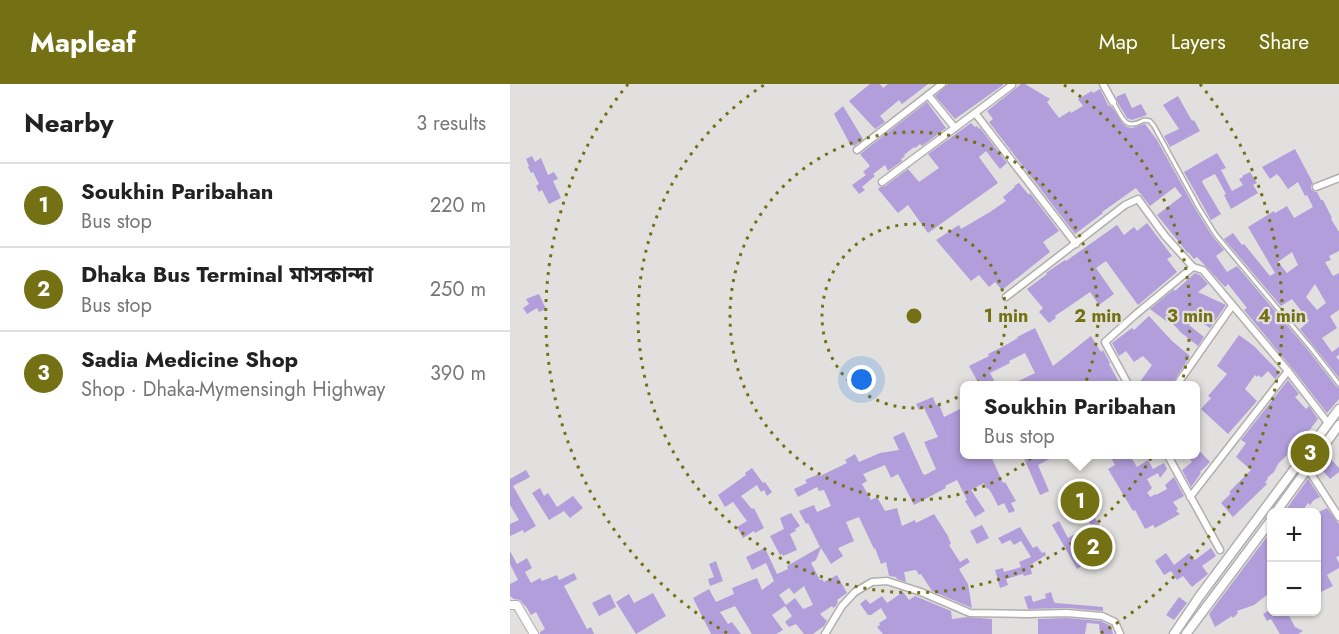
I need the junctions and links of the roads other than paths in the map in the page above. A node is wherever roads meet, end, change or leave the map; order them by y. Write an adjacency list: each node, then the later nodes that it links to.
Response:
1 (942, 84): 4 (street)
2 (1103, 84): 5 (street)
3 (1012, 85): 6 (street)
4 (928, 95): 7 (street); 8 (street)
5 (1113, 102): 19 (lane)
6 (975, 113): 7 (street); 12 (street)
7 (955, 128): 10 (street)
8 (857, 150)
9 (1339, 178): 11 (street)
10 (882, 182)
11 (1316, 188)
12 (1076, 244): 13 (street); 14 (street)
13 (1193, 267): 15 (street); 17 (street)
14 (1006, 297)
15 (1232, 306): 16 (street); 18 (street)
16 (1288, 371): 21 (street); 25 (street)
17 (1126, 381)
18 (1180, 381)
19 (1339, 384)
20 (1339, 409): 21 (main road)
21 (1328, 423): 34 (main road)
22 (1339, 425): 24 (main road)
23 (1170, 459): 25 (street)
24 (1308, 469): 26 (main road); 27 (street)
25 (1190, 497): 29 (street)
26 (1280, 508)
27 (1339, 517)
28 (1267, 526): 35 (main road)
29 (1220, 550)
30 (510, 605): 31 (street)
31 (534, 634)
32 (825, 634): 33 (street)
33 (1119, 634)
34 (1174, 634)
35 (1186, 634)

